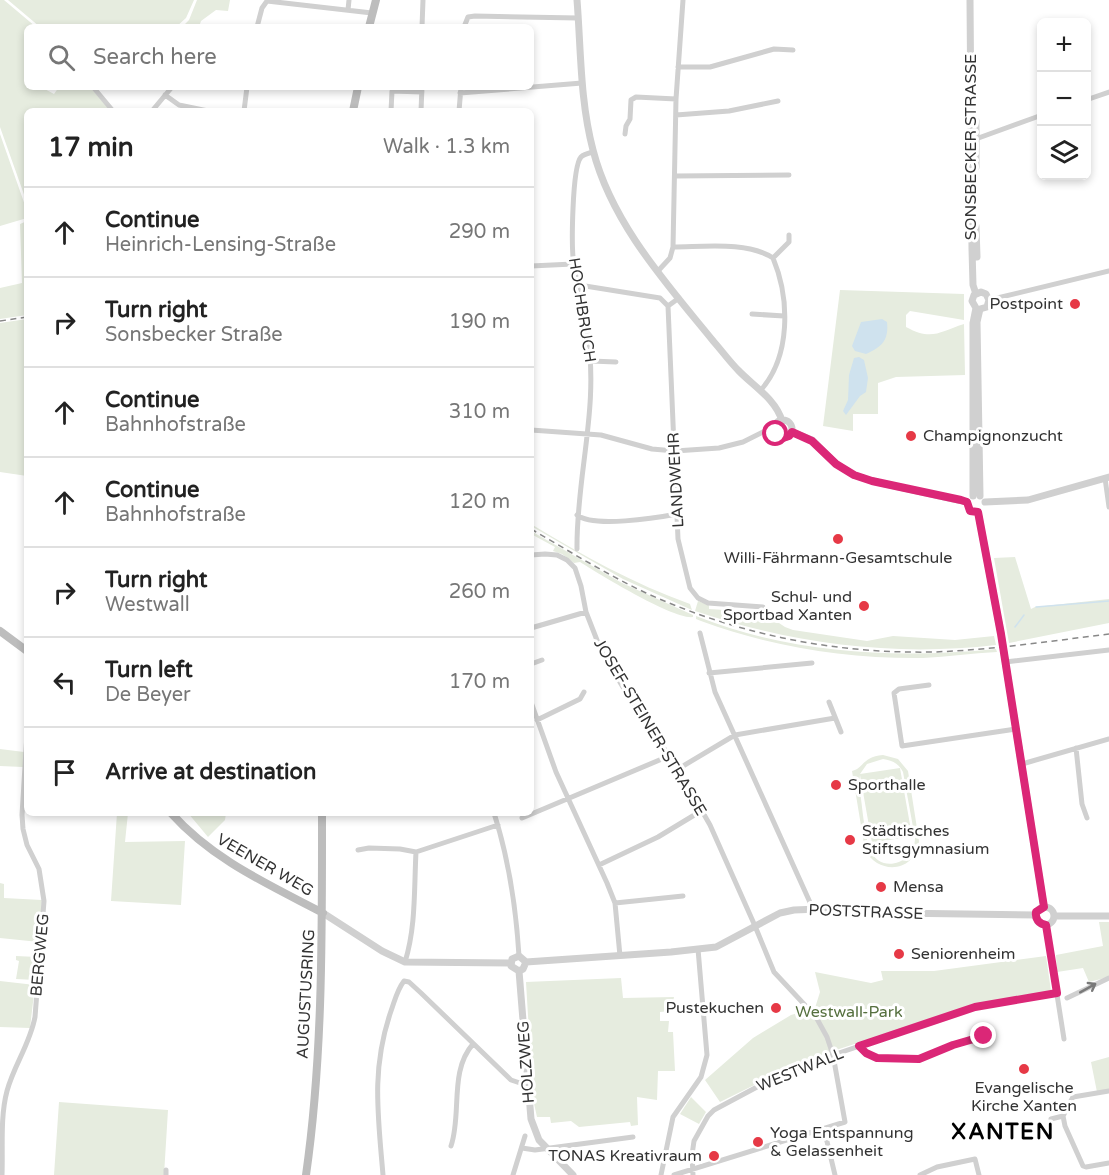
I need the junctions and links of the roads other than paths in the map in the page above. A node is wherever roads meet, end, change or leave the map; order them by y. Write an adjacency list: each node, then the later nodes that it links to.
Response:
1 (267, 0): 8 (street); 12 (street)
2 (349, 0): 9 (street)
3 (376, 0): 10 (main road)
4 (423, 0): 14 (street)
5 (577, 0): 11 (street)
6 (683, 0): 17 (street)
7 (973, 0): 42 (street, SONSBECKER STRASSE)
8 (321, 3): 9 (street)
9 (348, 10): 10 (street)
10 (372, 13): 13 (main road)
11 (579, 18): 15 (street); 18 (street)
12 (258, 24)
13 (370, 24)
14 (422, 24)
15 (465, 24)
16 (793, 50): 17 (street)
17 (678, 67): 29 (street)
18 (582, 83): 19 (street); 43 (street)
19 (534, 86)
20 (96, 90): 31 (street)
21 (169, 90): 27 (street)
22 (248, 90): 34 (street)
23 (357, 90): 35 (main road)
24 (422, 90): 36 (street); 37 (street)
25 (461, 90): 38 (street)
26 (1109, 92): 28 (street)
27 (165, 95): 32 (street); 33 (street)
28 (1091, 98)
29 (676, 99): 39 (street); 41 (street)
30 (778, 101): 39 (street)
31 (110, 108)
32 (154, 108)
33 (188, 108)
34 (244, 108)
35 (354, 108)
36 (391, 108)
37 (421, 108)
38 (459, 108)
39 (676, 115): 45 (street)
40 (1037, 117): 42 (street)
41 (625, 134)
42 (974, 140): 54 (street, SONSBECKER STRASSE)
43 (593, 152): 49 (street, HOCHBRUCH); 51 (street)
44 (789, 175): 45 (street)
45 (675, 176): 47 (street)
46 (789, 235): 48 (street)
47 (673, 247): 48 (street); 51 (street)
48 (773, 258): 60 (street)
49 (573, 264): 50 (street); 53 (street, HOCHBRUCH)
50 (534, 266)
51 (658, 271): 55 (street)
52 (1109, 271): 56 (street)
53 (579, 285): 57 (street); 61 (street, HOCHBRUCH)
54 (978, 293): 56 (street); 58 (street, SONSBECKER STRASSE)
55 (679, 298): 57 (street); 63 (street)
56 (989, 300): 58 (street)
57 (668, 306): 69 (street, LANDWEHR)
58 (978, 309): 71 (street, SONSBECKER STRASSE)
59 (752, 314): 60 (street)
60 (784, 316): 63 (street)
61 (591, 361): 62 (street); 68 (street, HOCHBRUCH)
62 (616, 362)
63 (760, 391): 64 (street)
64 (782, 421): 66 (street); 67 (street)
65 (534, 429): 68 (street)
66 (775, 431): 67 (street); 69 (street)
67 (792, 432): 72 (street)
68 (589, 434): 69 (street); 76 (street, HOCHBRUCH)
69 (675, 451): 75 (street, LANDWEHR)
70 (1107, 477): 71 (street); 73 (street)
71 (979, 498): 72 (street); 74 (street)
72 (967, 502): 74 (street)
73 (1109, 507)
74 (978, 512): 87 (street)
75 (677, 514): 76 (street); 79 (street, LANDWEHR)
76 (577, 515): 77 (street, HOCHBRUCH)
77 (577, 549)
78 (534, 555): 80 (street, JOSEF-STEINER-STRASSE)
79 (763, 607)
80 (586, 612): 81 (street); 102 (street, JOSEF-STEINER-STRASSE)
81 (534, 627)
82 (0, 631): 84 (main road)
83 (700, 633): 90 (street)
84 (24, 649)
85 (1109, 650): 87 (street)
86 (542, 660): 88 (street)
87 (1005, 662): 97 (street)
88 (534, 663)
89 (812, 663): 90 (street)
90 (709, 673): 99 (street)
91 (929, 685): 97 (street)
92 (584, 692): 96 (street)
93 (829, 702): 95 (street)
94 (534, 711): 96 (street)
95 (835, 718): 98 (street); 99 (street)
96 (537, 720): 106 (street)
97 (1016, 729): 103 (street)
98 (841, 732)
99 (735, 735): 104 (street); 122 (street)
100 (1109, 739): 101 (street)
101 (1076, 748): 103 (street); 114 (street)
102 (669, 756): 104 (street, JOSEF-STEINER-STRASSE); 106 (street)
103 (1022, 764): 121 (street)
104 (678, 769): 107 (street, JOSEF-STEINER-STRASSE)
105 (24, 783): 156 (street, BERGWEG)
106 (567, 798): 108 (street); 118 (street)
107 (701, 811): 118 (street); 128 (street, JOSEF-STEINER-STRASSE)
108 (534, 813)
109 (174, 816): 123 (main road, VEENER WEG)
110 (322, 816): 123 (main road, AUGUSTUSRING)
111 (495, 816): 115 (street)
112 (526, 816): 113 (street)
113 (522, 818)
114 (1087, 818)
115 (498, 825): 117 (street); 130 (street)
116 (358, 850): 117 (street)
117 (416, 852): 132 (street)
118 (599, 865): 120 (street)
119 (683, 896): 120 (street)
120 (615, 903): 131 (street)
121 (1044, 907): 124 (street); 125 (street)
122 (813, 909): 124 (street, POSTSTRASSE); 128 (street, POSTSTRASSE)
123 (322, 914): 132 (street); 157 (main road, AUGUSTUSRING)
124 (1036, 915): 127 (street)
125 (1053, 916): 126 (street); 127 (street)
126 (1109, 916)
127 (1046, 925): 137 (street)
128 (755, 926): 129 (street, POSTSTRASSE); 143 (street, JOSEF-STEINER-STRASSE)
129 (698, 950): 131 (street, POSTSTRASSE); 161 (street)
130 (519, 956): 133 (street); 134 (street)
131 (620, 956): 133 (street, POSTSTRASSE)
132 (405, 962): 134 (street)
133 (526, 962): 135 (street)
134 (511, 963): 135 (street)
135 (519, 971): 144 (street, HOLZWEG)
136 (1109, 978): 138 (street, one-way to 136)
137 (1057, 993): 138 (street); 142 (street, WESTWALL)
138 (1063, 999): 140 (street)
139 (984, 1036): 142 (street)
140 (1064, 1039)
141 (473, 1044): 144 (street); 151 (street); 158 (street)
142 (859, 1046): 143 (street, WESTWALL)
143 (833, 1055): 148 (street, JOSEF-STEINER-STRASSE); 155 (street, WESTWALL)
144 (528, 1083): 153 (street, HOLZWEG)
145 (1109, 1091): 146 (street)
146 (1063, 1116): 147 (street); 154 (street)
147 (1051, 1119)
148 (824, 1129): 155 (street); 163 (street)
149 (525, 1136): 152 (street)
150 (633, 1137): 153 (street)
151 (451, 1146)
152 (522, 1148): 153 (street); 159 (street)
153 (546, 1149): 160 (street, HOLZWEG)
154 (1109, 1163)
155 (693, 1173): 162 (street)
156 (2, 1175)
157 (306, 1175)
158 (383, 1175)
159 (513, 1175)
160 (573, 1175)
161 (661, 1175)
162 (674, 1175)
163 (835, 1175)
164 (920, 1175): 165 (street)
165 (979, 1175)

